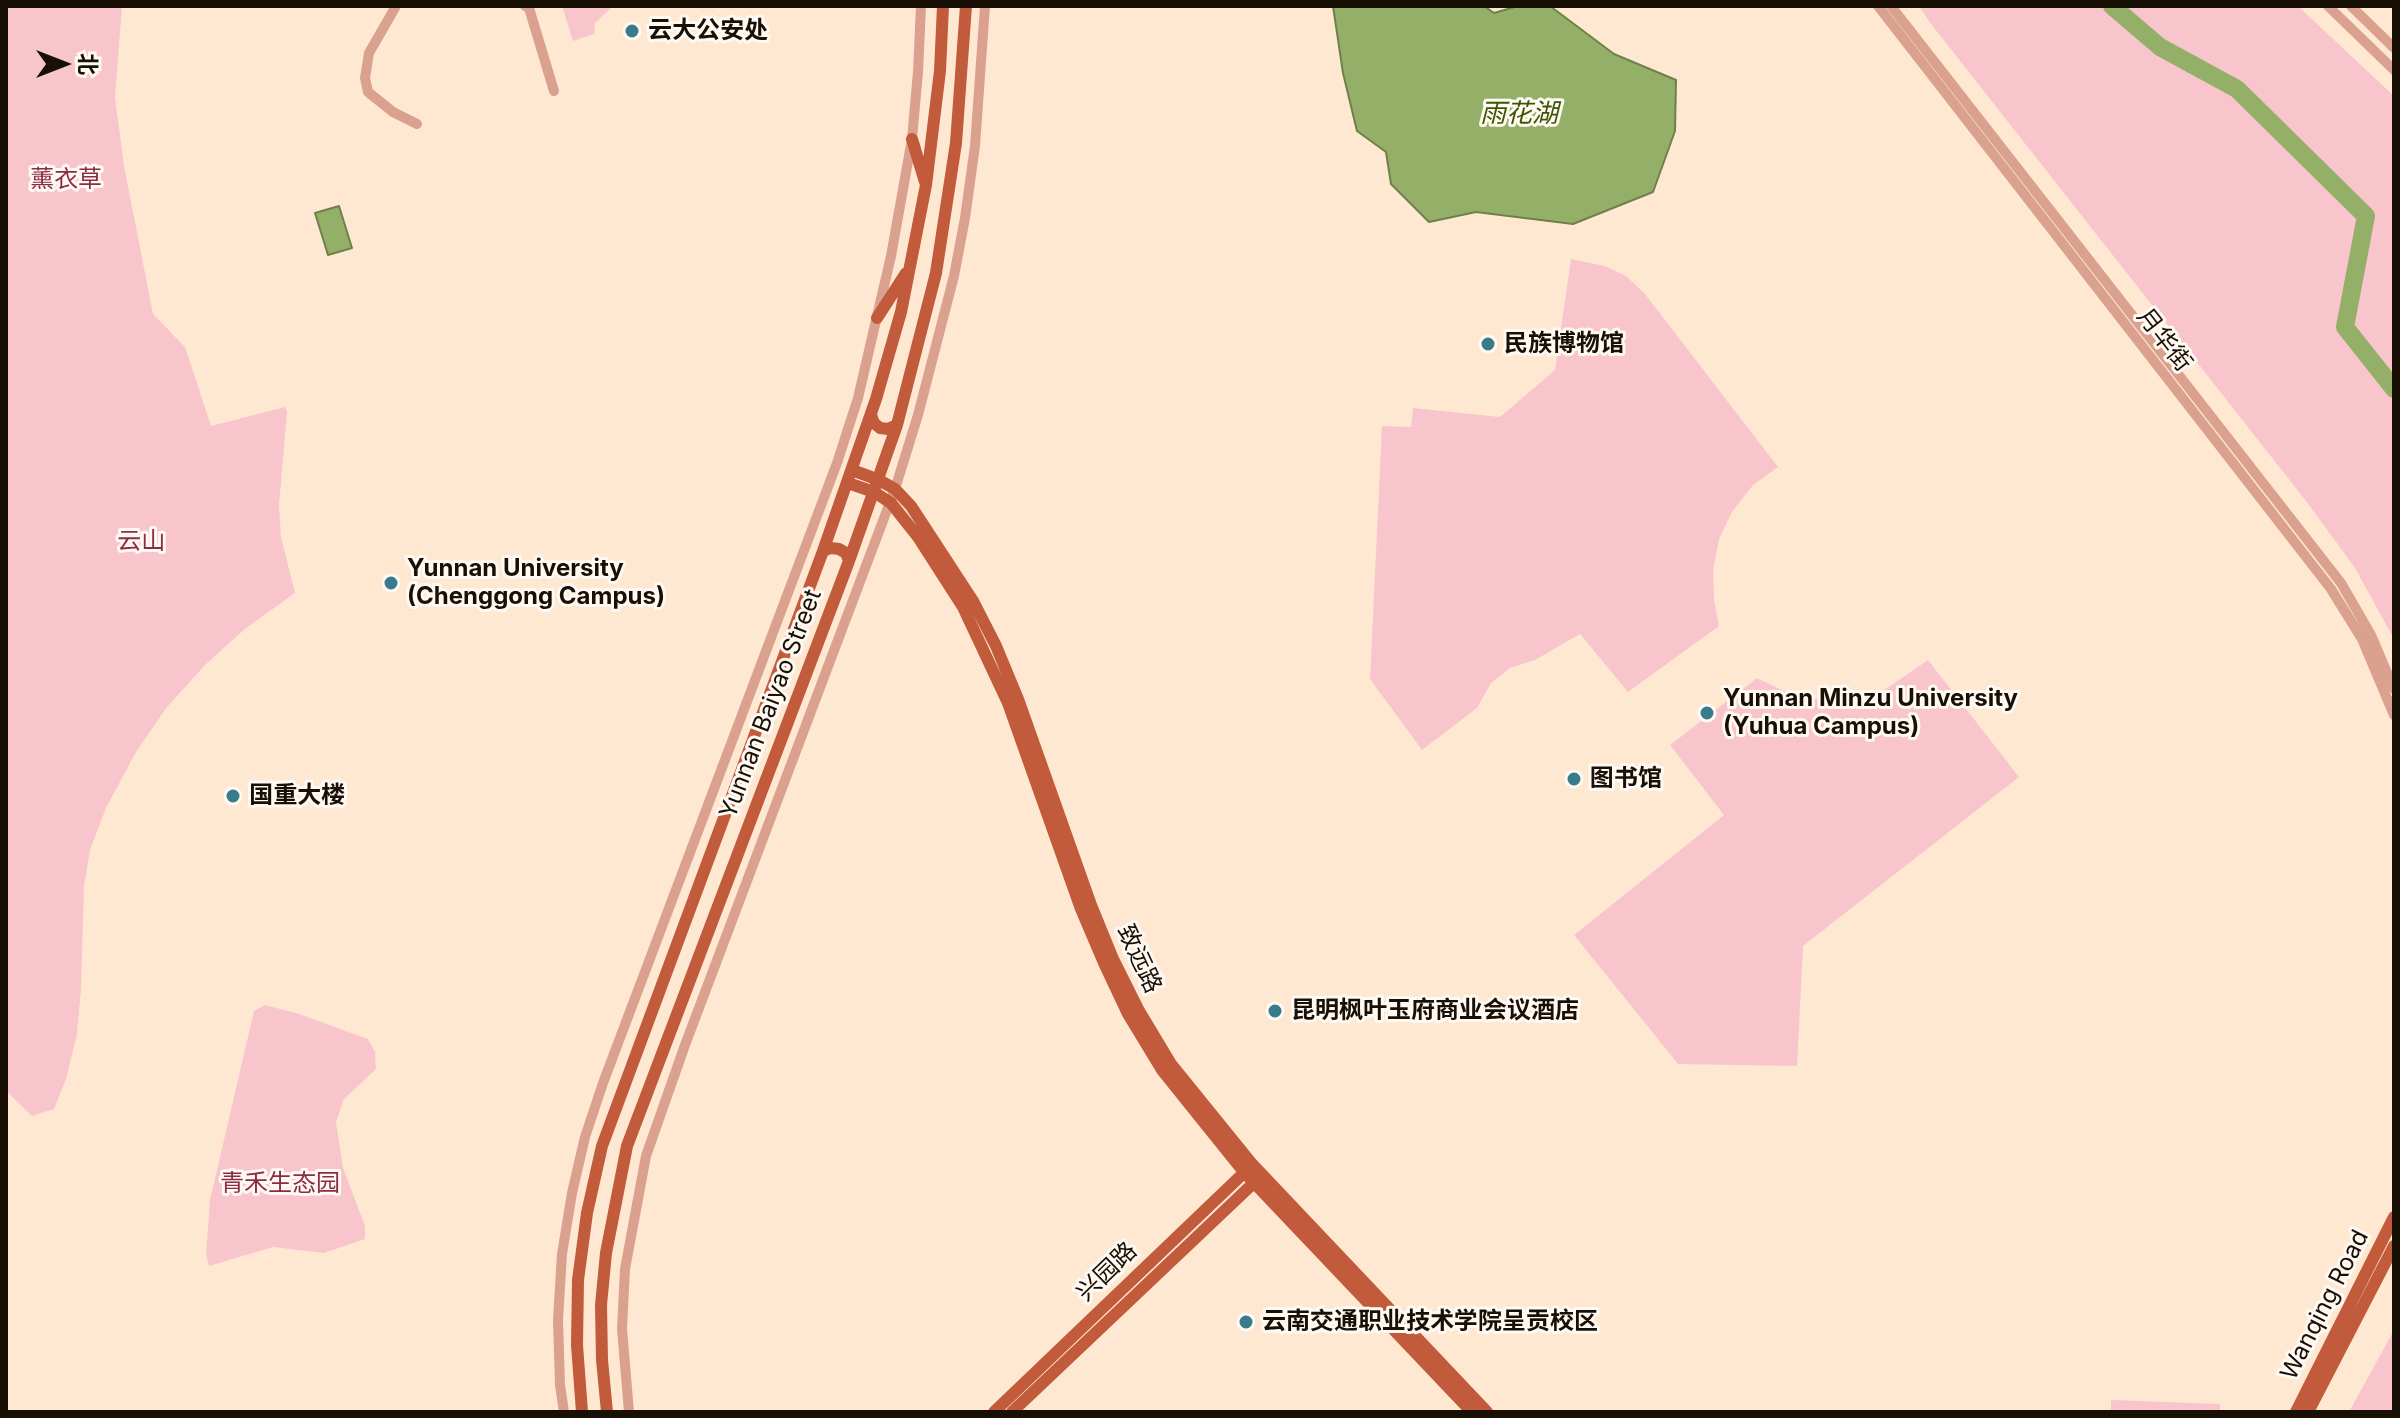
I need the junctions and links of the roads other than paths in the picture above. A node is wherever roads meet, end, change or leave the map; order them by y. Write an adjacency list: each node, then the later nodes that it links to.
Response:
1 (396, 6): 14 (street)
2 (525, 6): 13 (street)
3 (921, 6): 15 (street)
4 (943, 6): 16 (main road, Yunnan Baiyao Street)
5 (966, 6): 20 (main road, Yunnan Baiyao Street)
6 (985, 6): 23 (street)
7 (1878, 6): 28 (street, 月华街)
8 (1891, 6): 27 (street, 月华街)
9 (2328, 6): 12 (street)
10 (2351, 6): 11 (street)
11 (2394, 48)
12 (2394, 70)
13 (554, 91)
14 (417, 124)
15 (912, 139): 16 (main road); 18 (street)
16 (926, 185): 17 (main road, Yunnan Baiyao Street)
17 (912, 263): 18 (main road); 19 (main road, Yunnan Baiyao Street)
18 (877, 318): 33 (street)
19 (871, 415): 20 (main road); 21 (main road, Yunnan Baiyao Street)
20 (897, 425): 22 (main road, Yunnan Baiyao Street)
21 (850, 477): 22 (main road, 致远路); 25 (main road, Yunnan Baiyao Street)
22 (876, 486): 23 (main road, 致远路); 24 (main road, 致远路); 26 (main road, Yunnan Baiyao Street)
23 (895, 489): 24 (street); 29 (main road, 致远路)
24 (891, 503): 29 (main road, 致远路); 36 (street)
25 (823, 551): 26 (main road); 34 (main road, Yunnan Baiyao Street)
26 (849, 561): 35 (main road, Yunnan Baiyao Street)
27 (2394, 689)
28 (2394, 715)
29 (1248, 1168): 30 (main road, 致远路); 37 (main road, 兴园路)
30 (1258, 1179): 38 (main road, 兴园路); 39 (main road, 致远路); 40 (main road, 致远路)
31 (2394, 1217): 41 (main road, Wanqing Road)
32 (2394, 1246): 42 (main road, Wanqing Road)
33 (564, 1412)
34 (582, 1412)
35 (607, 1412)
36 (629, 1412)
37 (994, 1412)
38 (1012, 1412)
39 (1472, 1412)
40 (1487, 1412)
41 (2296, 1412)
42 (2308, 1412)

